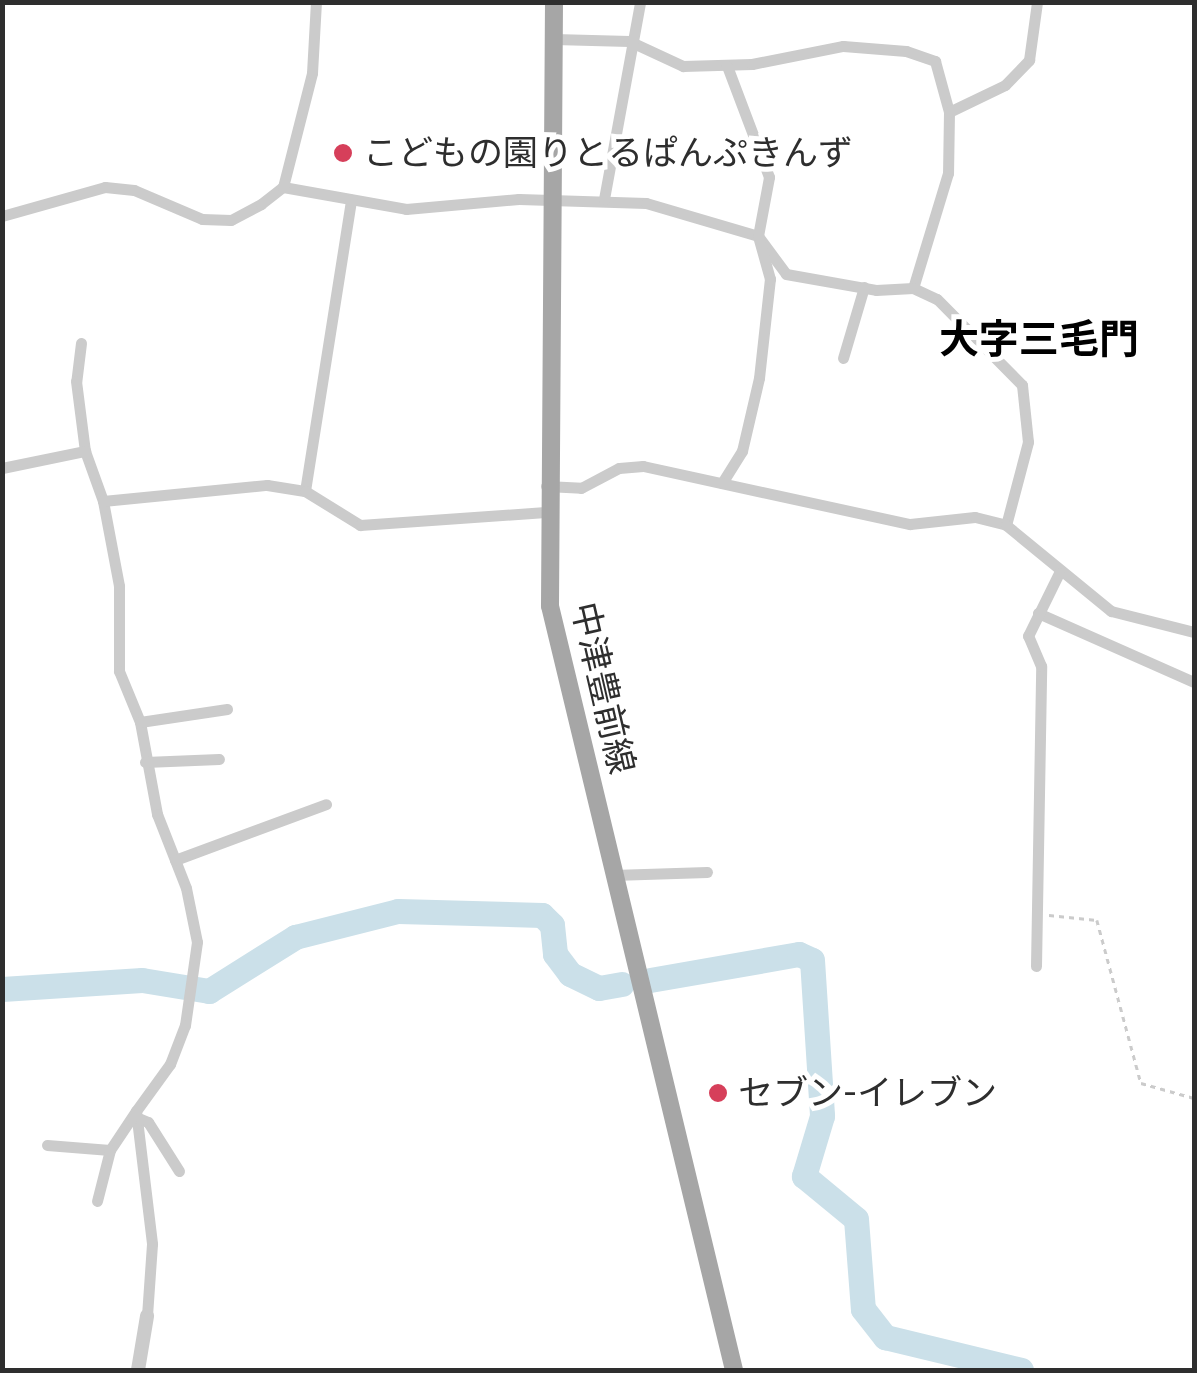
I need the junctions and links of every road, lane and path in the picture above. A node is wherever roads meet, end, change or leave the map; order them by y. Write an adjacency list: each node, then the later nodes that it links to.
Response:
1 (316, 2): 9 (street)
2 (554, 2): 5 (main road, 中津豊前線)
3 (640, 2): 6 (street)
4 (1037, 2): 8 (street)
5 (554, 39): 6 (street); 10 (main road, 中津豊前線)
6 (630, 42): 7 (street); 11 (street)
7 (727, 66): 8 (street); 14 (street)
8 (949, 112): 16 (street)
9 (283, 186): 12 (street); 13 (street)
10 (549, 198): 11 (street); 12 (street); 22 (main road, 中津豊前線)
11 (604, 199): 14 (street)
12 (352, 200): 23 (street)
13 (2, 216)
14 (758, 236): 15 (street); 21 (street)
15 (864, 287): 16 (street); 18 (street)
16 (912, 288): 26 (street)
17 (81, 343): 19 (street)
18 (843, 358)
19 (85, 452): 20 (street); 24 (street)
20 (2, 468)
21 (722, 483): 22 (street); 26 (street)
22 (546, 486): 25 (main road, 中津豊前線)
23 (305, 492): 24 (street); 25 (street)
24 (103, 501): 32 (street)
25 (546, 512): 38 (main road, 中津豊前線)
26 (1006, 526): 27 (street)
27 (1059, 573): 28 (street); 29 (street)
28 (1038, 614): 30 (street); 39 (street)
29 (1194, 632)
30 (1194, 682)
31 (226, 709): 32 (street)
32 (140, 722): 34 (street)
33 (220, 759): 34 (street)
34 (145, 762): 36 (street)
35 (326, 804): 36 (street)
36 (175, 860): 42 (street)
37 (707, 872): 38 (street)
38 (612, 875): 49 (main road, 中津豊前線)
39 (1037, 914): 40 (street); 41 (path)
40 (1036, 966)
41 (1194, 1098)
42 (136, 1114): 44 (street); 45 (street); 47 (street)
43 (47, 1145): 44 (street)
44 (110, 1150): 46 (street)
45 (180, 1170)
46 (96, 1201)
47 (147, 1316): 48 (street)
48 (138, 1370)
49 (734, 1370)

